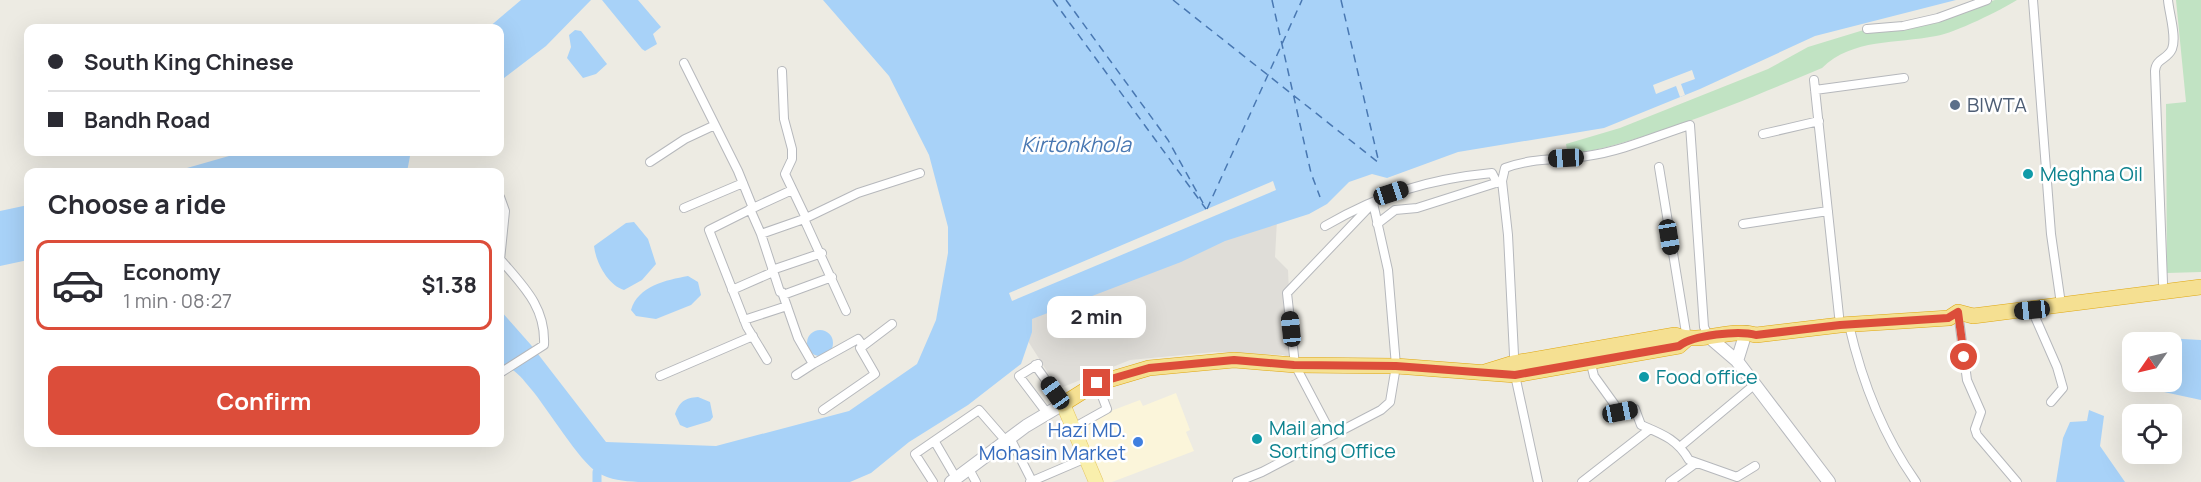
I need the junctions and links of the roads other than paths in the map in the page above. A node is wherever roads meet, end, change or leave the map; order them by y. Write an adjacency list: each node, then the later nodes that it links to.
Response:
1 (1987, 0): 4 (street)
2 (2033, 0): 37 (street)
3 (2168, 0): 33 (street)
4 (1867, 29)
5 (684, 63): 11 (street)
6 (782, 71): 18 (street)
7 (1904, 78): 9 (street)
8 (1814, 80): 9 (street)
9 (1815, 90): 10 (street)
10 (1819, 121): 12 (street); 22 (street)
11 (715, 124): 13 (street); 17 (street)
12 (1763, 134)
13 (650, 162)
14 (1659, 168): 48 (street)
15 (921, 172): 23 (street)
16 (1500, 182): 19 (street); 24 (street); 47 (street); 56 (street)
17 (743, 183): 20 (street); 21 (street)
18 (792, 190): 21 (street); 23 (street)
19 (1373, 203): 24 (street); 26 (street); 54 (street)
20 (684, 208)
21 (751, 208): 27 (street); 35 (street)
22 (1828, 211): 25 (street); 43 (street)
23 (805, 218): 27 (street); 28 (street)
24 (1377, 224): 55 (street)
25 (1743, 224)
26 (1325, 226)
27 (761, 234): 30 (street)
28 (822, 253): 30 (street); 31 (street)
29 (504, 264): 57 (street)
30 (772, 271): 35 (street); 36 (street)
31 (832, 276): 36 (street); 40 (street)
32 (2201, 276): 33 (highway)
33 (2163, 283): 37 (highway)
34 (2201, 287): 39 (highway)
35 (732, 290): 42 (street)
36 (783, 295): 38 (street)
37 (2060, 297): 41 (highway)
38 (787, 306): 42 (street); 53 (street)
39 (2032, 310): 41 (highway); 62 (street)
40 (846, 311)
41 (1958, 312): 43 (highway); 87 (street)
42 (744, 320): 46 (street)
43 (1844, 320): 45 (highway); 86 (street)
44 (892, 324): 49 (street)
45 (1746, 332): 47 (highway); 52 (street)
46 (753, 336): 51 (street); 59 (street)
47 (1709, 337): 48 (highway); 52 (street)
48 (1687, 339): 50 (highway); 56 (highway)
49 (863, 345): 53 (street); 64 (street)
50 (1590, 359): 56 (highway); 67 (street)
51 (767, 360)
52 (1737, 361): 61 (street)
53 (813, 364): 58 (street)
54 (1294, 365): 55 (highway); 60 (highway); 68 (street)
55 (1396, 366): 56 (highway); 68 (street)
56 (1514, 369): 82 (street)
57 (504, 370)
58 (796, 375)
59 (660, 376)
60 (1097, 383): 63 (highway); 66 (street)
61 (1754, 385): 71 (street); 85 (street)
62 (2051, 402)
63 (1062, 404): 65 (street); 65 (street); 66 (main road)
64 (823, 410)
65 (1047, 413): 69 (street)
66 (1073, 428): 72 (main road)
67 (1650, 429): 71 (street); 83 (street)
68 (1332, 435): 81 (street)
69 (1008, 439): 70 (street); 75 (street); 79 (street)
70 (935, 442): 76 (street); 77 (street)
71 (1681, 446): 73 (street)
72 (1086, 458): 79 (street); 80 (main road)
73 (1696, 463): 74 (street); 84 (street)
74 (1755, 466)
75 (969, 469): 76 (street); 78 (street)
76 (954, 480)
77 (933, 482)
78 (976, 482)
79 (1031, 482)
80 (1096, 482)
81 (1238, 482)
82 (1538, 482)
83 (1582, 482)
84 (1670, 482)
85 (1829, 482)
86 (1916, 482)
87 (2016, 482)

